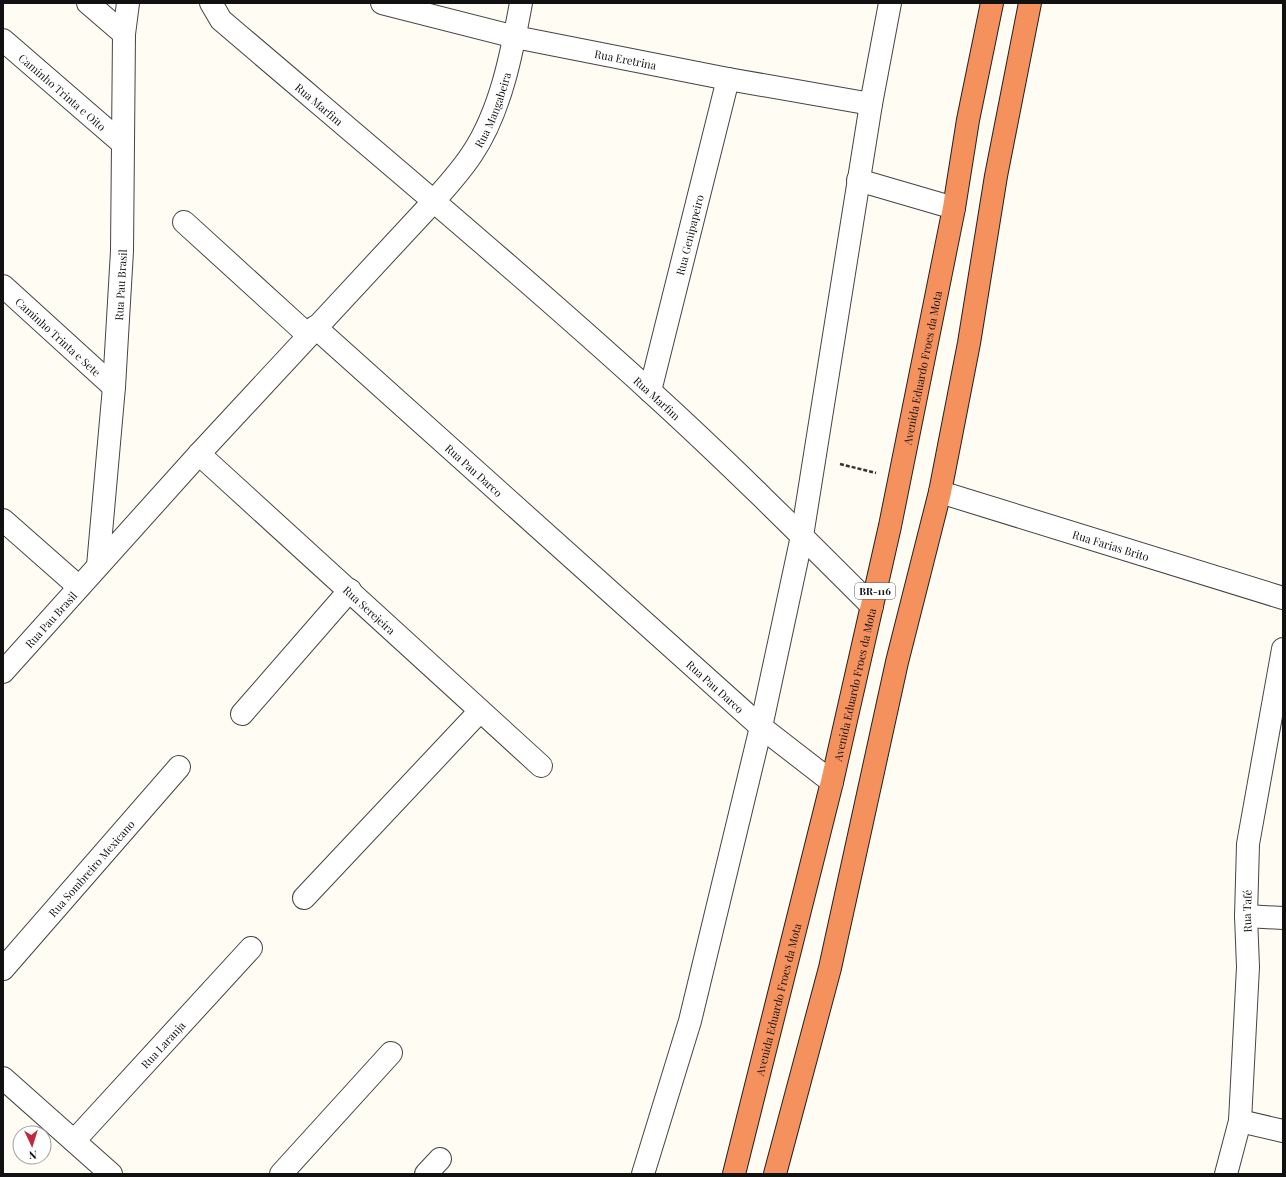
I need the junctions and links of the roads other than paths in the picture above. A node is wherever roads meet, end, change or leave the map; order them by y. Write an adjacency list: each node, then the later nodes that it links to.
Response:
1 (88, 3): 9 (street)
2 (128, 3): 9 (street, Rua Pau Brasil)
3 (211, 3): 16 (street, Rua Marfim)
4 (382, 3): 10 (street, Rua Eretrina)
5 (521, 3): 10 (street, Rua Mangabeira)
6 (890, 3): 13 (street)
7 (992, 3): 17 (highway, Avenida Eduardo Froes da Mota / BR-116)
8 (1030, 3): 24 (highway)
9 (124, 34): 14 (street, Rua Pau Brasil)
10 (515, 36): 12 (street, Rua Eretrina); 16 (street, Rua Mangabeira)
11 (3, 40): 14 (street, Caminho Trinta e Oito)
12 (728, 79): 13 (street, Rua Eretrina); 22 (street, Rua Genipapeiro)
13 (871, 104): 15 (street)
14 (122, 143): 21 (street, Rua Pau Brasil)
15 (858, 180): 17 (street); 26 (street)
16 (434, 202): 20 (street); 22 (street, Rua Marfim)
17 (954, 208): 31 (highway, Avenida Eduardo Froes da Mota / BR-116)
18 (184, 222): 20 (street, Rua Pau Darco)
19 (3, 286): 21 (street, Caminho Trinta e Sete)
20 (312, 331): 23 (street); 36 (street, Rua Pau Darco)
21 (114, 387): 27 (street, Rua Pau Brasil)
22 (650, 391): 26 (street, Rua Marfim)
23 (199, 454): 27 (street, Rua Pau Brasil); 29 (street, Rua Serejeira)
24 (940, 492): 30 (street, Rua Farias Brito); 54 (highway)
25 (3, 520): 28 (street)
26 (802, 536): 31 (street, Rua Marfim); 36 (street)
27 (98, 566): 28 (street, Rua Pau Brasil)
28 (79, 587): 33 (street, Rua Pau Brasil)
29 (350, 590): 34 (street, Rua Serejeira); 35 (street)
30 (1283, 598)
31 (872, 606): 39 (highway, Avenida Eduardo Froes da Mota / BR-116)
32 (1283, 649): 41 (street, Rua Tafé)
33 (3, 672)
34 (480, 711): 37 (street, Rua Serejeira); 40 (street)
35 (242, 714)
36 (761, 727): 39 (street, Rua Pau Darco); 52 (street)
37 (541, 766)
38 (179, 767): 44 (street, Rua Sombreiro Mexicano)
39 (832, 782): 53 (highway, Avenida Eduardo Froes da Mota / BR-116)
40 (304, 898)
41 (1246, 916): 42 (street); 47 (street, Rua Tafé)
42 (1283, 918)
43 (251, 948): 49 (street, Rua Laranja)
44 (3, 969)
45 (392, 1053): 51 (street)
46 (3, 1078): 49 (street)
47 (1240, 1121): 48 (street); 55 (street, Rua Tafé)
48 (1283, 1131)
49 (74, 1141): 50 (street)
50 (111, 1174)
51 (281, 1174)
52 (643, 1174)
53 (734, 1174)
54 (775, 1174)
55 (1226, 1174)

